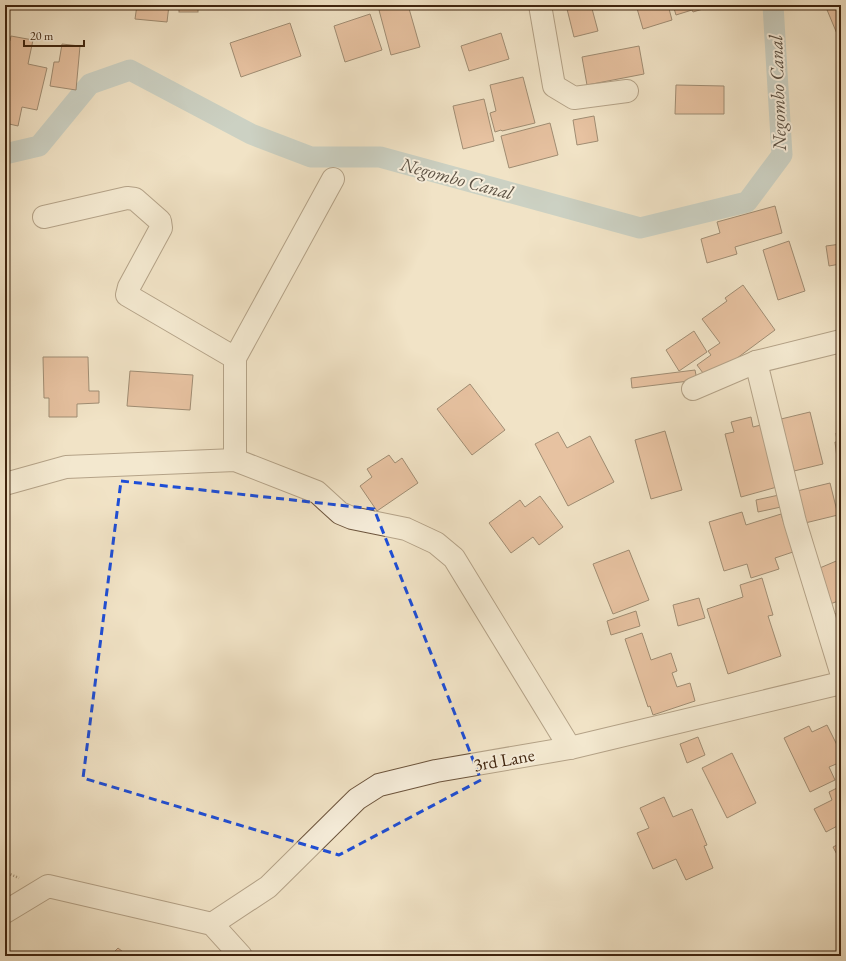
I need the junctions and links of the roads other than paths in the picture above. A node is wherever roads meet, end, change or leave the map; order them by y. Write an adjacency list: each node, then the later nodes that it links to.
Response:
1 (540, 5): 2 (street)
2 (627, 91)
3 (333, 179): 6 (street)
4 (44, 217): 6 (street)
5 (841, 341): 7 (street)
6 (235, 358): 9 (street)
7 (756, 362): 8 (street); 11 (street)
8 (693, 389)
9 (235, 460): 10 (street); 13 (street)
10 (5, 484)
11 (841, 672)
12 (841, 683): 13 (street, 3rd Lane)
13 (570, 748): 15 (street, 3rd Lane)
14 (5, 912): 15 (street)
15 (212, 924): 16 (street)
16 (241, 956)

